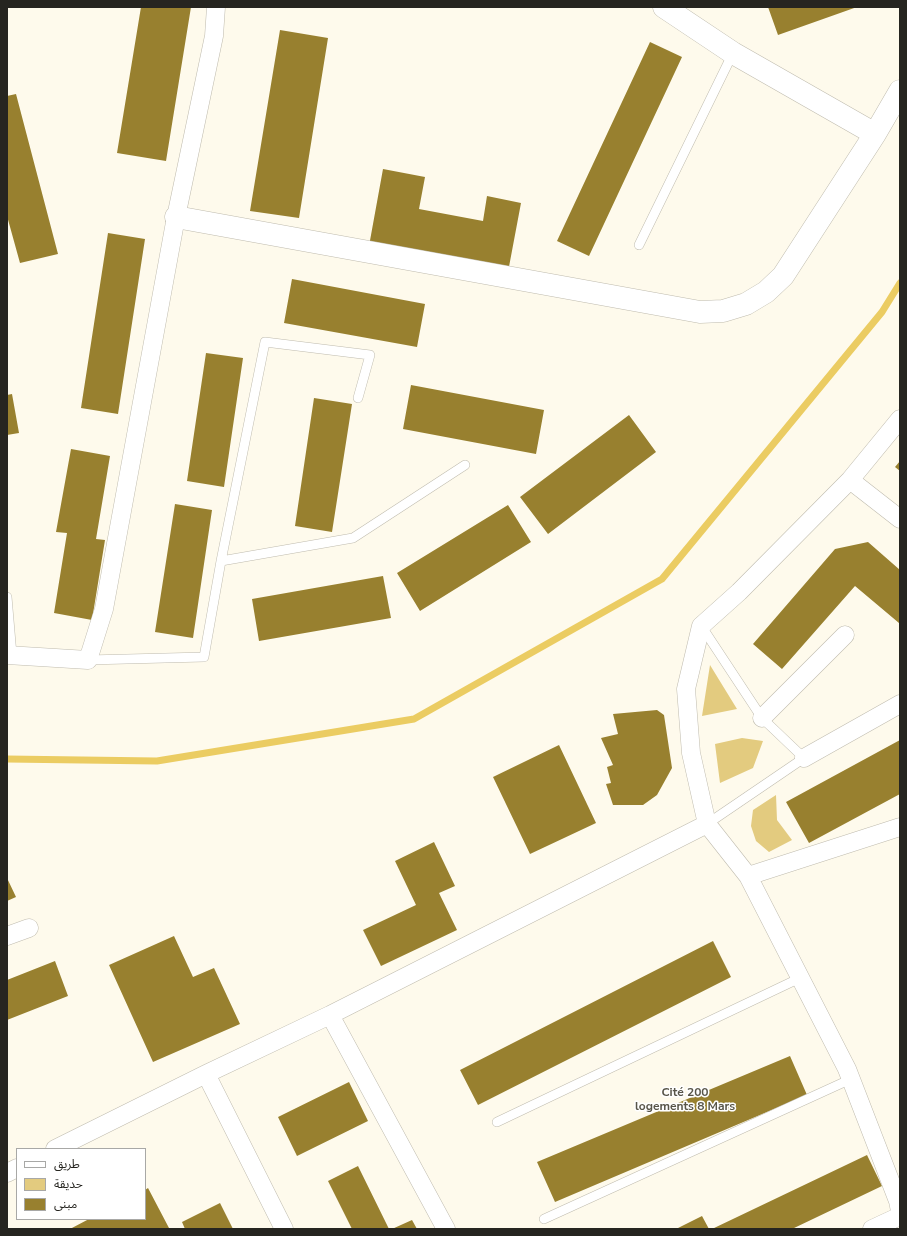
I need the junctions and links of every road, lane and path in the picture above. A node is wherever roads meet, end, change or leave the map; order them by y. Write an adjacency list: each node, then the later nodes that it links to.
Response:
1 (216, 7): 6 (street)
2 (664, 7): 3 (street)
3 (733, 53): 5 (street); 7 (lane)
4 (900, 91): 5 (street)
5 (875, 134): 6 (street)
6 (176, 217): 18 (street)
7 (639, 245)
8 (358, 398): 13 (lane)
9 (900, 419): 11 (street)
10 (466, 465): 13 (lane)
11 (850, 480): 12 (street); 15 (street)
12 (900, 519)
13 (221, 561): 18 (lane)
14 (7, 597): 17 (lane)
15 (701, 626): 20 (lane); 22 (street)
16 (845, 635): 20 (street)
17 (10, 655): 18 (street)
18 (88, 660)
19 (900, 704): 21 (street)
20 (762, 718): 21 (lane)
21 (804, 758): 22 (lane)
22 (707, 824): 24 (street); 28 (street)
23 (900, 827): 24 (street)
24 (748, 876): 27 (street)
25 (29, 928): 26 (street)
26 (7, 936)
27 (800, 978): 30 (street); 31 (lane)
28 (330, 1015): 29 (street); 39 (street)
29 (206, 1074): 32 (street); 38 (street)
30 (851, 1079): 35 (street); 37 (lane)
31 (497, 1122)
32 (57, 1148)
33 (16, 1168): 34 (street)
34 (7, 1173)
35 (900, 1210)
36 (900, 1216): 40 (street)
37 (544, 1219)
38 (284, 1229)
39 (446, 1229)
40 (872, 1229)

